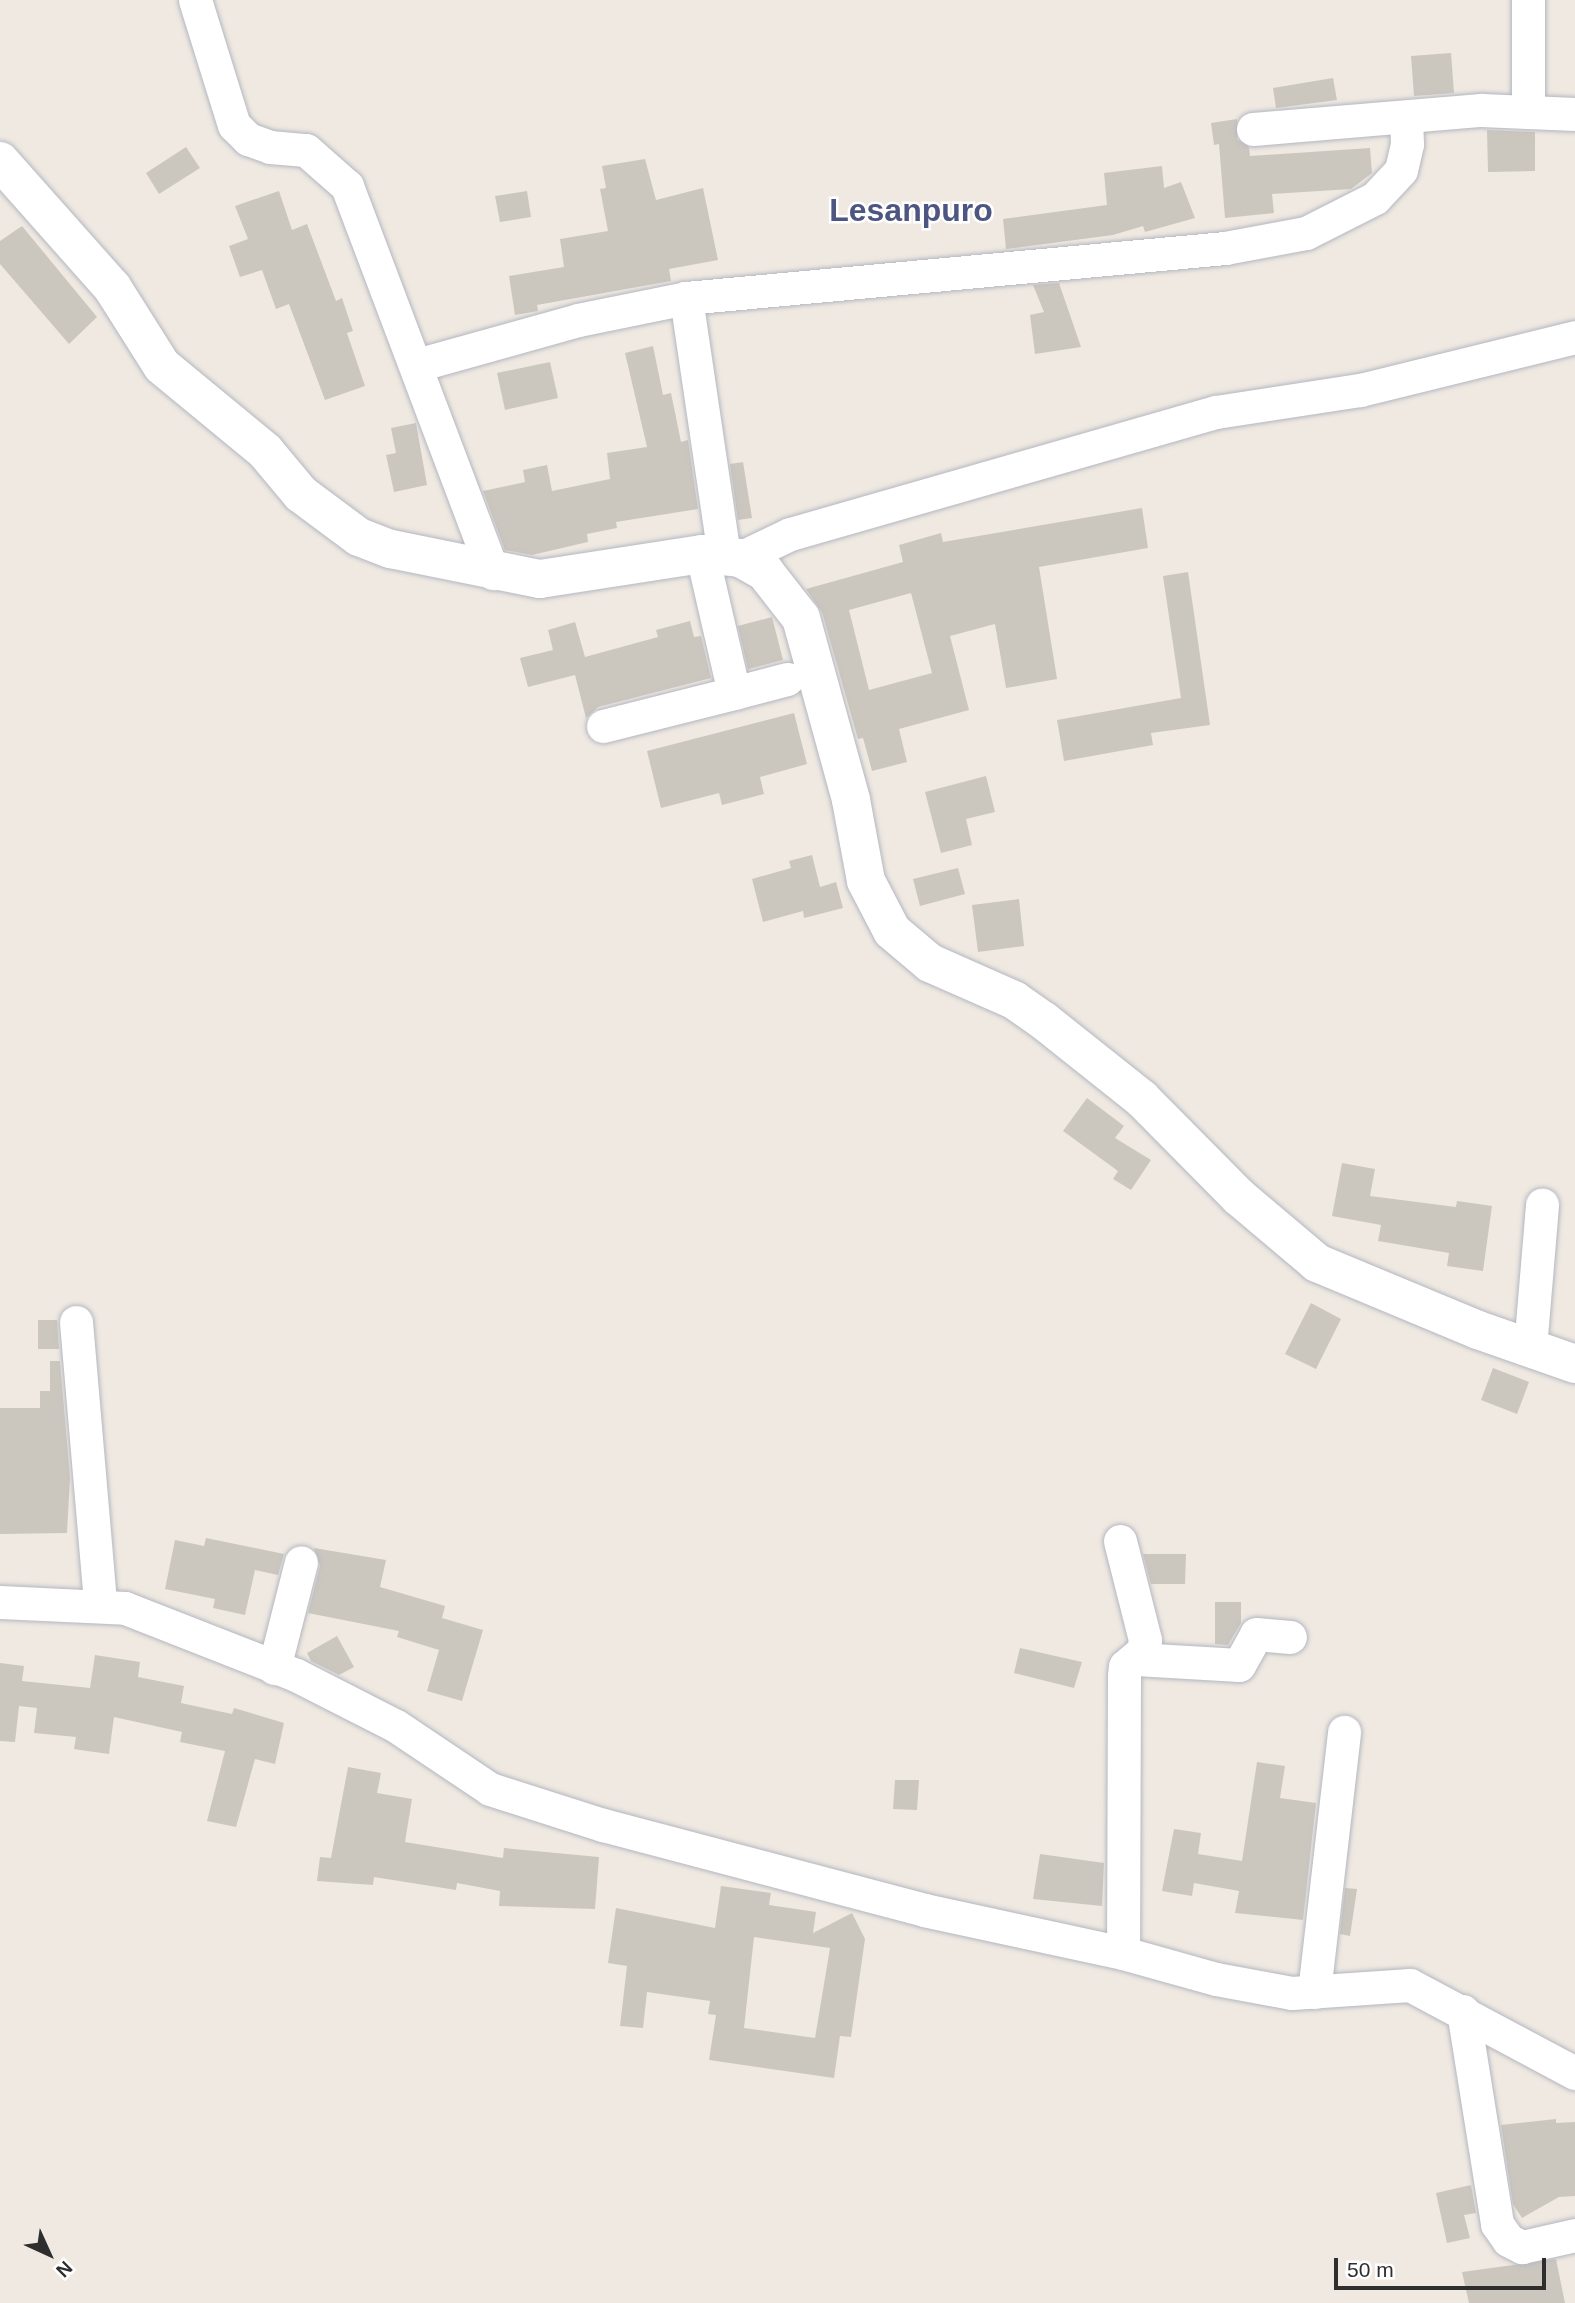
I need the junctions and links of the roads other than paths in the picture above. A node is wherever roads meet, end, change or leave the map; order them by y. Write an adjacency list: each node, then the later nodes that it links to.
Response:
1 (195, 0): 10 (street)
2 (1528, 0): 3 (street)
3 (1528, 112): 4 (street); 5 (street)
4 (1575, 114)
5 (1406, 117): 6 (street); 8 (street)
6 (1253, 129)
7 (0, 161): 12 (street)
8 (685, 298): 10 (street); 11 (street)
9 (1575, 337): 11 (street)
10 (417, 365): 12 (street)
11 (722, 555): 12 (street); 14 (street); 18 (street)
12 (492, 573)
13 (787, 679): 14 (street)
14 (734, 693): 15 (street)
15 (603, 726)
16 (1542, 1204): 18 (street)
17 (76, 1322): 23 (street)
18 (1530, 1348): 19 (street)
19 (1575, 1364)
20 (1120, 1541): 25 (street)
21 (301, 1562): 26 (street)
22 (0, 1602): 23 (street)
23 (100, 1604): 26 (street)
24 (1290, 1637): 25 (street)
25 (1136, 1659): 28 (street)
26 (274, 1668): 28 (street)
27 (1344, 1732): 29 (street)
28 (1123, 1953): 29 (street)
29 (1314, 1992): 30 (street)
30 (1463, 2011): 31 (street); 32 (street)
31 (1575, 2073)
32 (1575, 2235)

